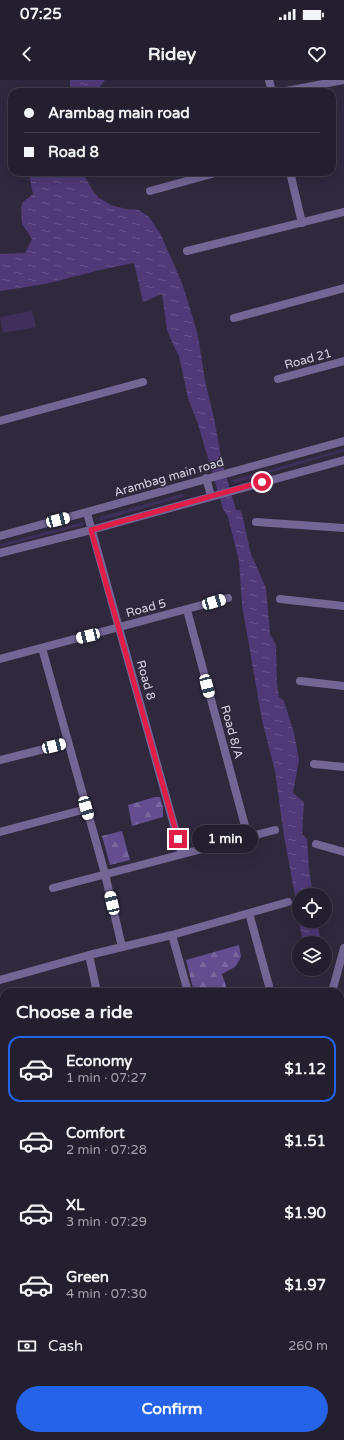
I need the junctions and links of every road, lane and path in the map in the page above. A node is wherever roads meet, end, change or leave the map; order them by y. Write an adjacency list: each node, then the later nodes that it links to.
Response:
1 (344, 80): 2 (street)
2 (303, 88)
3 (204, 176): 5 (street)
4 (291, 176): 7 (street)
5 (150, 191)
6 (344, 212): 7 (street)
7 (302, 223): 8 (street)
8 (187, 251)
9 (344, 288): 10 (street)
10 (234, 318)
11 (344, 361): 12 (street, Road 21)
12 (278, 379)
13 (143, 382): 14 (street)
14 (0, 421)
15 (344, 441): 17 (street, Arambag main road)
16 (344, 460): 18 (street)
17 (206, 478): 18 (street); 19 (street, Arambag main road)
18 (210, 496): 22 (street)
19 (87, 513): 22 (street, Road 8); 23 (street, Arambag main road)
20 (256, 522): 21 (street)
21 (344, 528)
22 (91, 530): 24 (street); 29 (street, Road 8)
23 (0, 536)
24 (0, 553)
25 (228, 598): 28 (street, Road 5)
26 (280, 599): 27 (street)
27 (344, 606)
28 (187, 610): 29 (street, Road 5); 41 (street, Road 8/A)
29 (119, 628): 30 (street, Road 5); 44 (street, Road 8)
30 (42, 648): 31 (street, Road 5); 34 (street)
31 (0, 659)
32 (300, 681): 33 (street)
33 (344, 686)
34 (68, 743): 35 (street); 38 (street)
35 (0, 760)
36 (314, 764): 37 (street)
37 (344, 767)
38 (86, 808): 40 (street); 45 (street)
39 (275, 830): 41 (street)
40 (0, 832)
41 (248, 837): 44 (street)
42 (316, 844): 43 (street)
43 (344, 852)
44 (182, 854): 45 (street)
45 (105, 874): 46 (street); 50 (street)
46 (53, 888)
47 (288, 902): 48 (street)
48 (249, 913): 49 (street); 54 (street)
49 (172, 935): 50 (street); 56 (street)
50 (122, 947): 52 (street)
51 (344, 948): 57 (street)
52 (89, 955): 53 (street); 55 (street)
53 (0, 980)
54 (269, 986)
55 (96, 988)
56 (187, 988)
57 (333, 988)

